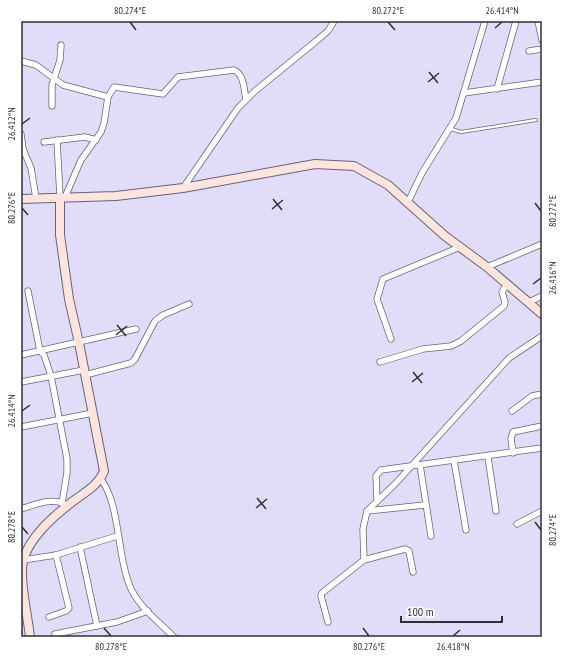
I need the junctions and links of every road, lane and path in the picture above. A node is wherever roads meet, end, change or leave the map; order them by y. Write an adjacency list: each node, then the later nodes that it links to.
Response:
1 (334, 21): 15 (street)
2 (485, 21): 13 (street)
3 (516, 21): 12 (street)
4 (538, 21): 5 (street)
5 (542, 40)
6 (61, 45): 10 (street)
7 (542, 49): 8 (street)
8 (529, 51)
9 (21, 61): 10 (street)
10 (53, 79): 14 (street); 16 (street)
11 (542, 82): 12 (street)
12 (497, 89): 13 (street)
13 (464, 93): 18 (street)
14 (108, 97): 15 (street); 21 (street)
15 (246, 99): 23 (street)
16 (52, 106)
17 (536, 120): 18 (lane)
18 (451, 129): 27 (street)
19 (21, 134): 25 (street)
20 (56, 140): 21 (street); 22 (street); 24 (street)
21 (96, 140): 24 (street)
22 (44, 142)
23 (183, 188): 24 (street); 27 (street)
24 (63, 197): 25 (street); 40 (street)
25 (36, 198): 26 (street)
26 (21, 199)
27 (408, 202): 29 (street)
28 (542, 244): 30 (street)
29 (460, 247): 30 (street); 39 (street)
30 (487, 267): 31 (street)
31 (507, 284): 34 (street); 43 (street)
32 (28, 291): 41 (street)
33 (542, 296): 34 (street)
34 (529, 302): 36 (street)
35 (189, 304): 44 (street)
36 (542, 314)
37 (136, 329): 40 (street)
38 (542, 336): 58 (street)
39 (391, 339)
40 (80, 343): 41 (street); 44 (street)
41 (40, 351): 42 (street); 45 (street)
42 (21, 355)
43 (380, 362)
44 (84, 372): 45 (street); 49 (street)
45 (51, 376): 46 (street); 50 (street)
46 (21, 382)
47 (542, 394): 48 (street)
48 (512, 411)
49 (93, 413): 50 (street); 59 (street)
50 (60, 420): 52 (street); 61 (street)
51 (542, 426): 54 (street)
52 (21, 427)
53 (542, 448): 54 (street)
54 (512, 453): 55 (street)
55 (488, 457): 56 (street); 65 (street)
56 (454, 461): 57 (street); 68 (street)
57 (420, 465): 58 (street); 62 (street)
58 (410, 467): 60 (street); 60 (street)
59 (101, 479): 61 (street); 69 (street)
60 (377, 501): 64 (street)
61 (64, 504): 63 (street); 73 (street)
62 (425, 505): 64 (street); 70 (street)
63 (21, 510)
64 (366, 511): 74 (street)
65 (496, 511)
66 (542, 511): 67 (street)
67 (517, 524)
68 (466, 530)
69 (117, 536): 71 (street); 76 (street)
70 (431, 536)
71 (80, 547): 72 (street); 79 (street)
72 (56, 554): 73 (street); 77 (street)
73 (24, 560): 81 (street)
74 (364, 560): 75 (street); 78 (street)
75 (413, 572)
76 (148, 612): 79 (street); 82 (street)
77 (49, 616)
78 (328, 622)
79 (97, 626): 80 (street)
80 (55, 634)
81 (30, 637)
82 (174, 637)

